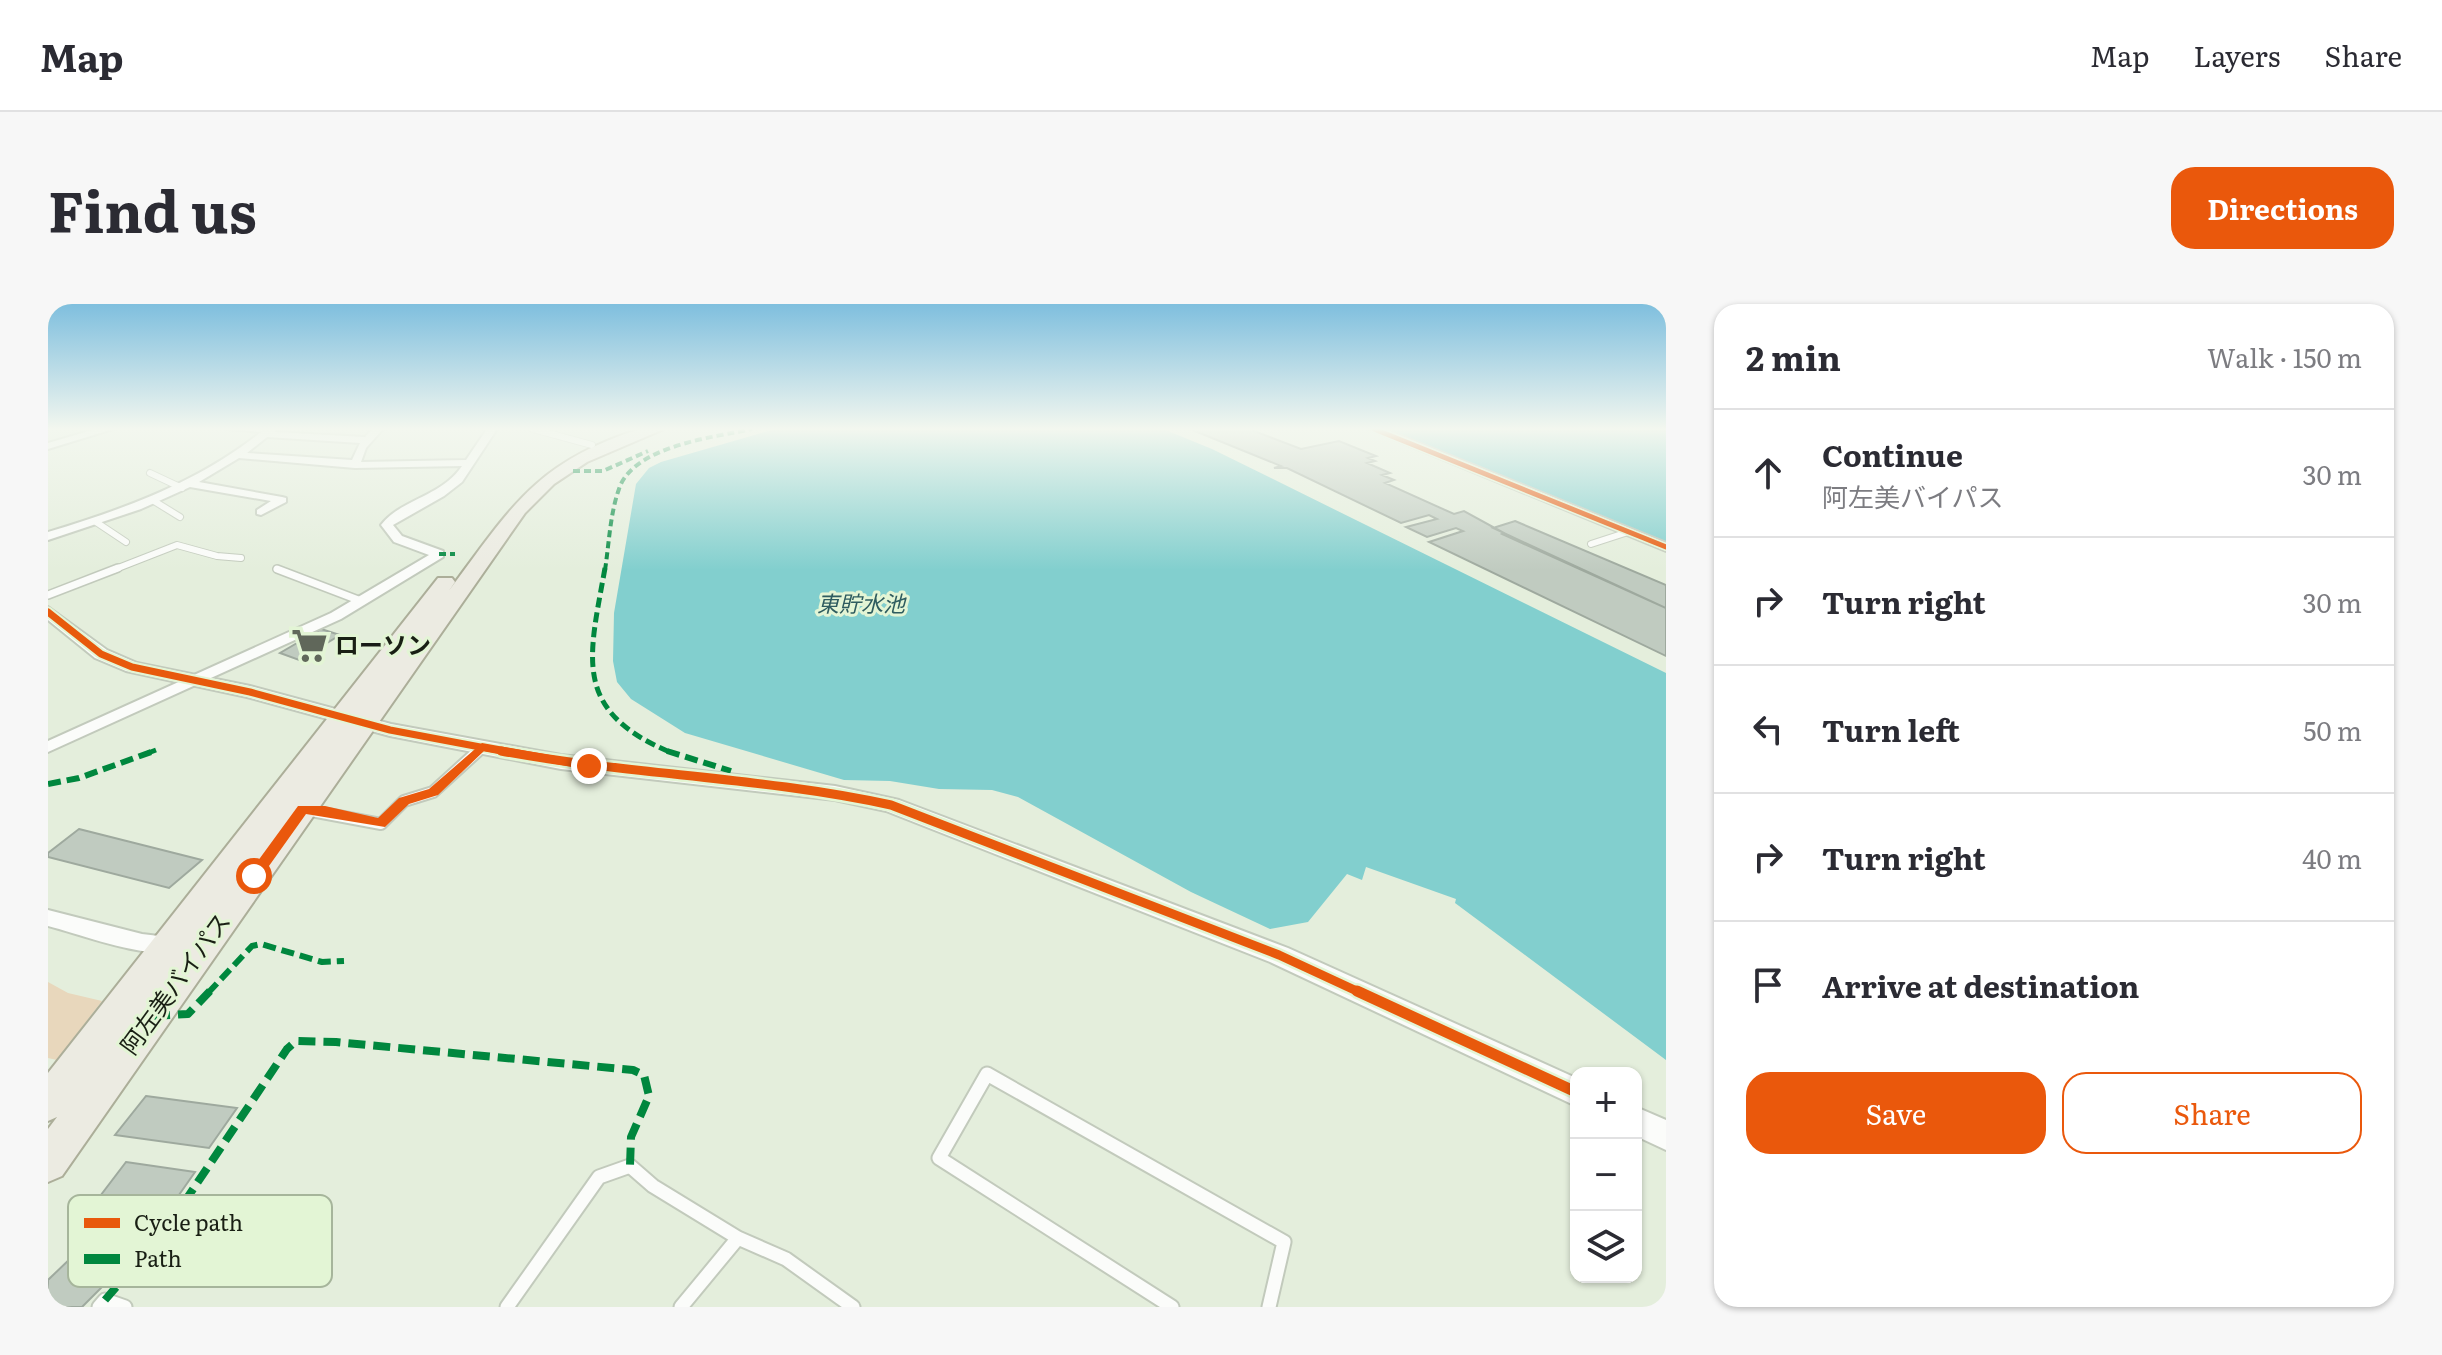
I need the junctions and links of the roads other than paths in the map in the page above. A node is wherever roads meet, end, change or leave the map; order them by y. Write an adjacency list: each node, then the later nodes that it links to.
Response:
1 (158, 476): 7 (lane)
2 (202, 476): 7 (street)
3 (460, 476): 20 (street)
4 (540, 476): 23 (main road, 阿左美バイパス)
5 (557, 476): 23 (main road, 阿左美バイパス)
6 (1489, 476): 12 (street)
7 (186, 486): 8 (street); 9 (street)
8 (154, 501): 10 (lane); 11 (street)
9 (261, 512)
10 (180, 517)
11 (96, 522): 13 (street); 14 (lane)
12 (1628, 532): 15 (lane); 16 (street)
13 (48, 536)
14 (126, 542)
15 (1591, 544)
16 (1666, 547)
17 (241, 558): 19 (lane)
18 (277, 569): 20 (lane)
19 (48, 595)
20 (361, 601): 22 (street)
21 (48, 612): 22 (street)
22 (196, 679): 23 (street); 24 (street)
23 (354, 720): 25 (street); 26 (main road, 阿左美バイパス); 28 (main road, 阿左美バイパス)
24 (48, 747)
25 (482, 747): 26 (lane); 29 (street)
26 (303, 809): 33 (main road, 阿左美バイパス)
27 (48, 918): 28 (street)
28 (169, 944): 30 (main road, 阿左美バイパス)
29 (1570, 1089)
30 (48, 1103)
31 (1642, 1124): 32 (street)
32 (1666, 1135)
33 (48, 1162)
34 (738, 1238): 37 (lane); 38 (lane); 39 (lane)
35 (99, 1307): 36 (lane)
36 (125, 1307)
37 (507, 1307)
38 (681, 1307)
39 (853, 1307)
40 (1172, 1307): 41 (lane)
41 (1269, 1307)

